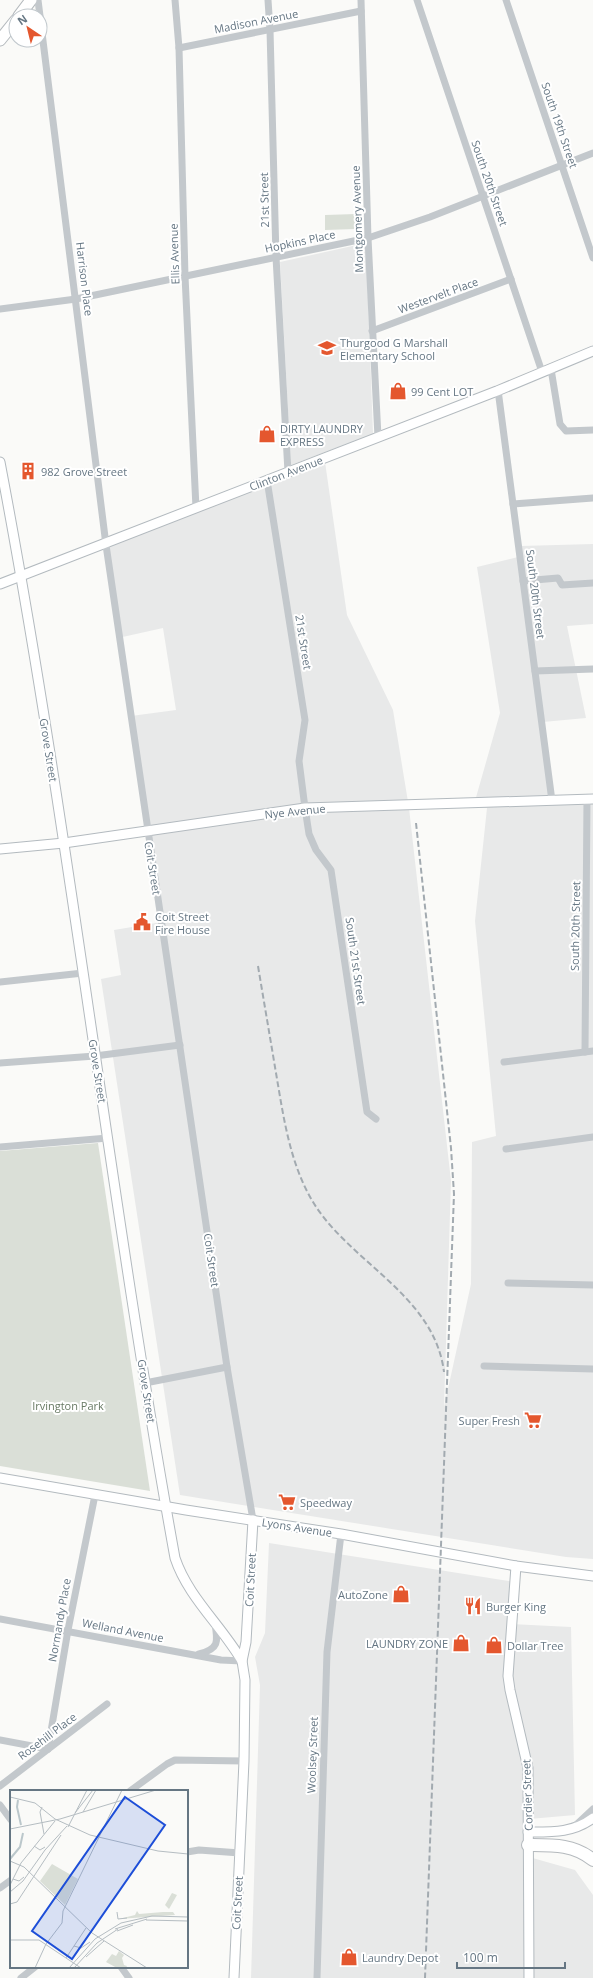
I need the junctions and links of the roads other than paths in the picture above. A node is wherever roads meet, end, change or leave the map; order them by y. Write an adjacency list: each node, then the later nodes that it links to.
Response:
1 (175, 0): 11 (street, Ellis Avenue)
2 (268, 0): 8 (street, 21st Street)
3 (361, 0): 6 (street, Montgomery Avenue)
4 (417, 0): 14 (street, South 20th Street)
5 (506, 0): 13 (street, South 19th Street)
6 (361, 11): 8 (street, Madison Avenue); 15 (street, Montgomery Avenue)
7 (8, 30): 9 (main road)
8 (270, 30): 11 (street, Madison Avenue); 16 (street, 21st Street)
9 (0, 40)
10 (44, 48): 20 (street, Harrison Place)
11 (179, 48): 18 (street, Ellis Avenue)
12 (593, 153): 13 (street, Hopkins Place)
13 (562, 165): 14 (street, Hopkins Place); 17 (street, South 19th Street)
14 (483, 196): 15 (street, Hopkins Place); 19 (street, South 20th Street)
15 (368, 238): 16 (street, Hopkins Place); 22 (street, Montgomery Avenue)
16 (276, 257): 18 (street, Hopkins Place); 29 (street, 21st Street)
17 (593, 258)
18 (185, 276): 20 (street, Hopkins Place); 33 (street, Ellis Avenue)
19 (511, 279): 22 (street, Westervelt Place); 24 (street, South 20th Street)
20 (76, 299): 21 (street, Hopkins Place); 34 (street, Harrison Place)
21 (0, 309)
22 (372, 331): 27 (street, Montgomery Avenue)
23 (593, 351): 24 (main road, Clinton Avenue)
24 (547, 370): 25 (main road, Clinton Avenue); 26 (street, South 20th Street)
25 (498, 390): 27 (main road, Clinton Avenue); 32 (street, South 20th Street)
26 (593, 430)
27 (378, 437): 29 (main road, Clinton Avenue)
28 (0, 462): 35 (main road, Grove Street)
29 (288, 472): 30 (main road, Clinton Avenue)
30 (267, 480): 33 (main road, Clinton Avenue); 43 (street, 21st Street)
31 (593, 498): 32 (street)
32 (513, 504): 36 (street, South 20th Street)
33 (196, 508): 34 (main road, Clinton Avenue)
34 (106, 545): 35 (main road, Clinton Avenue); 44 (street, Coit Street)
35 (20, 576): 38 (main road, Clinton Avenue); 45 (main road, Grove Street)
36 (523, 581): 37 (street); 40 (street, South 20th Street)
37 (593, 583)
38 (0, 584)
39 (593, 669): 40 (street)
40 (535, 671): 42 (street, South 20th Street)
41 (590, 799): 42 (main road, Nye Avenue); 51 (street, South 20th Street)
42 (552, 801): 43 (main road, Nye Avenue)
43 (305, 808): 44 (main road, Nye Avenue); 55 (street, South 21st Street)
44 (147, 831): 45 (main road, Nye Avenue); 49 (street, Coit Street)
45 (64, 843): 46 (main road, Nye Avenue); 47 (main road, Grove Street)
46 (0, 849)
47 (84, 973): 48 (street); 52 (main road, Grove Street)
48 (0, 982)
49 (180, 1045): 52 (street); 63 (street, Coit Street)
50 (593, 1051): 51 (street)
51 (584, 1052): 53 (street)
52 (95, 1056): 54 (street); 57 (main road, Grove Street)
53 (504, 1062)
54 (0, 1063)
55 (376, 1119)
56 (593, 1137): 59 (street)
57 (108, 1138): 58 (street); 65 (main road, Grove Street)
58 (0, 1147)
59 (506, 1149)
60 (508, 1283): 61 (street)
61 (593, 1285)
62 (484, 1366): 64 (street)
63 (227, 1367): 65 (street); 69 (street, Coit Street)
64 (593, 1369)
65 (145, 1383): 68 (main road, Grove Street)
66 (0, 1478): 67 (main road, Lyons Avenue)
67 (95, 1495): 68 (main road, Lyons Avenue); 75 (street, Normandy Place)
68 (166, 1507): 69 (main road, Lyons Avenue); 74 (main road, Grove Street)
69 (253, 1520): 70 (main road, Lyons Avenue); 77 (main road, Coit Street)
70 (341, 1534): 71 (main road, Lyons Avenue); 101 (street, Woolsey Street)
71 (516, 1566): 72 (main road, Lyons Avenue); 88 (main road, Cordier Street)
72 (593, 1576)
73 (0, 1618): 75 (street, Welland Avenue)
74 (214, 1620): 76 (street); 77 (main road, Grove Street)
75 (68, 1630): 76 (street, Welland Avenue); 80 (street, Normandy Place)
76 (196, 1655): 77 (street, Welland Avenue)
77 (242, 1661): 81 (main road, Coit Street)
78 (107, 1704): 80 (street, Rosehill Place)
79 (0, 1740): 80 (street)
80 (48, 1749): 82 (street, Rosehill Place)
81 (244, 1761): 83 (street); 92 (main road, Coit Street)
82 (0, 1786)
83 (131, 1790)
84 (0, 1805): 87 (street)
85 (593, 1809): 89 (street)
86 (593, 1818): 89 (main road)
87 (10, 1819)
88 (528, 1832): 89 (main road); 90 (main road, Cordier Street)
89 (558, 1832)
90 (528, 1845): 93 (highway); 102 (main road, Cordier Street)
91 (188, 1852): 92 (street)
92 (240, 1853): 100 (main road, Coit Street)
93 (593, 1860)
94 (10, 1881): 95 (street)
95 (0, 1888)
96 (34, 1968): 98 (street)
97 (122, 1968): 99 (street)
98 (21, 1978)
99 (129, 1978)
100 (234, 1978)
101 (317, 1978)
102 (529, 1978)

